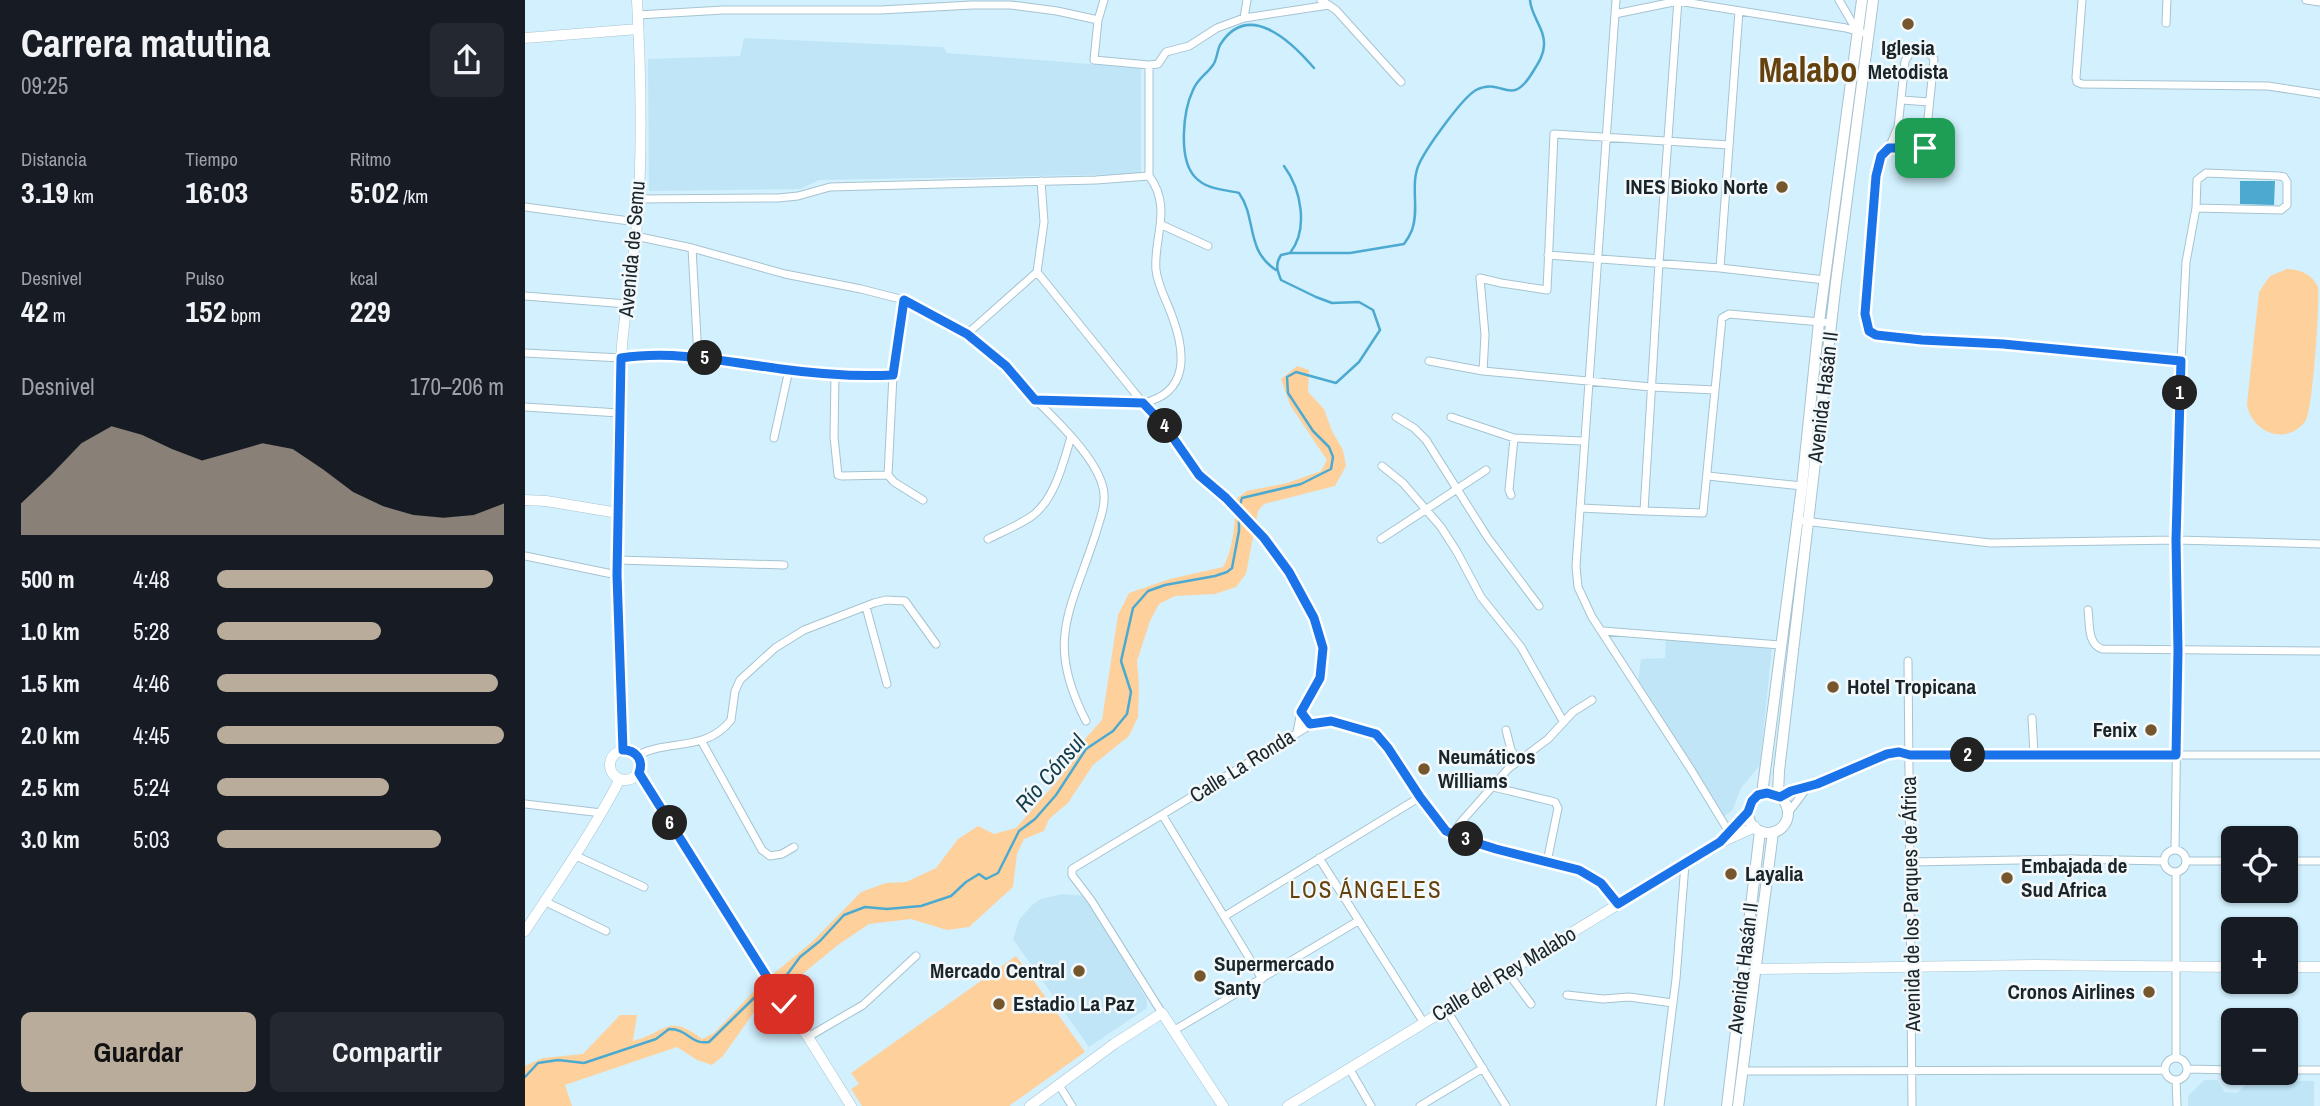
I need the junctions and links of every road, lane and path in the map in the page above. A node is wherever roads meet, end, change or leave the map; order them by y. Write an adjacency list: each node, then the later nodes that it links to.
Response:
1 (637, 0): 22 (main road, Avenida de Semu)
2 (878, 0): 18 (street)
3 (1104, 0): 24 (street)
4 (1247, 0): 23 (street)
5 (1321, 0): 17 (street)
6 (1343, 0): 19 (street)
7 (1616, 0): 21 (street)
8 (1678, 0): 20 (street); 21 (street); 35 (street)
9 (1839, 0): 27 (street)
10 (1862, 0): 27 (main road, Avenida Hasán II)
11 (1873, 0): 27 (main road, Avenida Hasán II)
12 (2082, 0): 31 (street)
13 (2167, 0): 25 (street)
14 (2306, 0): 15 (street)
15 (2313, 0): 16 (street)
16 (2320, 2)
17 (1328, 5): 19 (street); 23 (street)
18 (881, 10): 22 (street); 24 (street)
19 (1336, 10): 30 (street)
20 (1739, 11): 27 (street); 36 (street)
21 (1615, 14): 34 (street)
22 (638, 15): 26 (main road, Avenida de Semu)
23 (1244, 18): 29 (street)
24 (1098, 20): 29 (street)
25 (2166, 23)
26 (638, 29): 28 (main road); 40 (main road, Avenida de Semu)
27 (1862, 33): 53 (main road, Avenida Hasán II); 58 (main road, Avenida Hasán II)
28 (525, 38)
29 (1149, 65): 38 (street)
30 (1401, 82)
31 (2320, 94)
32 (1902, 100): 33 (street); 33 (street); 37 (street)
33 (1929, 102): 37 (street)
34 (1607, 137): 35 (street); 48 (street); 49 (street)
35 (1669, 141): 36 (street); 50 (street)
36 (1730, 145): 51 (street)
37 (1889, 148): 64 (street)
38 (1149, 176): 39 (street); 44 (street)
39 (1041, 181): 40 (street); 52 (street)
40 (638, 199): 43 (main road, Avenida de Semu)
41 (525, 207): 43 (street)
42 (2196, 208): 42 (street); 64 (street)
43 (637, 222): 45 (main road, Avenida de Semu)
44 (1162, 225): 46 (street); 73 (street)
45 (635, 236): 47 (street); 56 (main road, Avenida de Semu)
46 (1208, 246)
47 (692, 248): 55 (street); 61 (street)
48 (1548, 255): 49 (street); 66 (street)
49 (1598, 258): 50 (street); 69 (street)
50 (1659, 263): 51 (street); 70 (street)
51 (1720, 268): 53 (street)
52 (1037, 272): 59 (street); 73 (street)
53 (1825, 281): 57 (main road, Avenida Hasán II)
54 (525, 296): 56 (street)
55 (904, 300): 59 (street); 68 (street)
56 (628, 304): 62 (main road, Avenida de Semu)
57 (1819, 322): 58 (street); 71 (street); 86 (main road, Avenida Hasán II)
58 (1832, 323): 95 (main road, Avenida Hasán II)
59 (967, 334): 72 (street)
60 (525, 353): 62 (street)
61 (698, 357): 62 (street); 65 (street)
62 (621, 358): 75 (main road, Avenida de Semu)
63 (1429, 361): 66 (street)
64 (2181, 361): 98 (street)
65 (789, 370): 67 (street); 79 (street)
66 (1483, 371): 69 (street)
67 (835, 375): 68 (street); 84 (street)
68 (893, 375): 84 (street)
69 (1589, 381): 70 (street); 81 (street)
70 (1651, 387): 71 (street); 93 (street)
71 (1716, 390): 85 (street)
72 (1035, 400): 73 (street); 78 (street)
73 (1143, 403): 115 (street)
74 (525, 407): 75 (street)
75 (619, 413): 94 (main road, Avenida de Semu)
76 (1396, 417): 87 (street)
77 (1451, 417): 80 (street)
78 (1071, 437): 96 (street); 117 (street)
79 (773, 438)
80 (1514, 438): 81 (street); 88 (street)
81 (1583, 440): 91 (street)
82 (1382, 466): 92 (street)
83 (1486, 470): 87 (street)
84 (888, 475): 90 (street)
85 (1708, 476): 86 (street); 93 (street)
86 (1802, 486): 95 (main road, Avenida Hasán II)
87 (1457, 488): 92 (street); 104 (street)
88 (1511, 495)
89 (525, 500): 94 (main road)
90 (923, 500)
91 (1580, 508): 93 (street); 107 (street)
92 (1426, 509): 97 (street); 118 (street)
93 (1644, 511)
94 (618, 513): 101 (main road, Avenida de Semu)
95 (1803, 521): 98 (street); 109 (main road, Avenida Hasán II); 135 (main road, Avenida Hasán II)
96 (988, 539)
97 (1381, 540)
98 (2176, 540): 99 (street); 110 (street)
99 (2320, 544)
100 (525, 556): 103 (street)
101 (618, 560): 102 (street); 103 (main road, Avenida de Semu)
102 (784, 565)
103 (617, 575): 123 (main road, Avenida de Semu)
104 (1539, 606)
105 (866, 607): 108 (street); 113 (street); 122 (street)
106 (2088, 610): 110 (street)
107 (1603, 632): 109 (street); 143 (street)
108 (936, 644)
109 (1781, 645): 134 (main road, Avenida Hasán II)
110 (2178, 650): 111 (street); 127 (street)
111 (2320, 651)
112 (1908, 661): 125 (street, Avenida de los Parques de África)
113 (887, 684)
114 (1592, 700): 118 (street)
115 (1301, 712): 119 (street); 121 (street)
116 (2032, 718): 126 (street)
117 (1086, 720)
118 (1563, 722): 129 (street)
119 (1310, 724): 121 (street, Calle La Ronda); 136 (street, Calle La Ronda)
120 (1506, 730): 129 (street)
121 (1297, 732): 141 (street, Calle La Ronda)
122 (702, 742): 124 (street); 147 (street)
123 (623, 750): 124 (main road); 131 (main road)
124 (638, 755): 130 (main road)
125 (1910, 755): 126 (street); 133 (street); 157 (street, Avenida de los Parques de África)
126 (2034, 755): 127 (street)
127 (2176, 755): 128 (street); 148 (street)
128 (2320, 755)
129 (1518, 761): 132 (street)
130 (639, 773): 131 (main road); 183 (main road)
131 (619, 779): 139 (main road)
132 (1493, 787): 145 (street); 156 (street)
133 (1807, 787): 135 (street); 140 (street)
134 (1762, 794): 135 (main road); 138 (main road)
135 (1779, 796): 140 (main road)
136 (1420, 797): 145 (street, Calle La Ronda); 150 (street)
137 (525, 804): 139 (street)
138 (1748, 812): 142 (main road); 143 (main road, Calle del Rey Malabo)
139 (602, 813): 149 (main road)
140 (1788, 813): 144 (main road)
141 (1163, 816): 163 (street); 180 (street, Calle La Ronda)
142 (1757, 829): 144 (main road); 146 (main road, Calle del Rey Malabo); 205 (main road, Avenida Hasán II)
143 (1729, 832): 146 (main road, Calle del Rey Malabo)
144 (1773, 832): 173 (main road, Avenida Hasán II)
145 (1453, 834): 156 (street)
146 (1720, 842): 158 (main road, Calle del Rey Malabo)
147 (795, 847)
148 (2175, 850): 151 (street); 152 (street)
149 (576, 856): 160 (street); 161 (main road)
150 (1319, 858): 163 (street); 164 (street)
151 (2164, 860): 157 (street); 159 (street)
152 (2186, 861): 153 (street); 159 (street)
153 (2221, 861)
154 (2298, 861): 155 (street)
155 (2320, 861)
156 (1547, 862): 162 (street)
157 (1911, 862): 168 (street, Avenida de los Parques de África)
158 (1685, 864): 162 (main road, Calle del Rey Malabo); 177 (street)
159 (2176, 872): 169 (street)
160 (644, 887)
161 (546, 902): 165 (main road); 166 (street)
162 (1618, 904): 174 (main road, Calle del Rey Malabo)
163 (1225, 916): 175 (street)
164 (1358, 921): 175 (street); 181 (street)
165 (525, 931)
166 (606, 931)
167 (916, 956): 183 (street)
168 (1912, 967): 169 (main road); 173 (main road); 188 (street, Avenida de los Parques de África)
169 (2176, 967): 170 (main road); 184 (street)
170 (2221, 967)
171 (2298, 967): 172 (main road)
172 (2320, 967)
173 (1756, 969): 193 (main road, Avenida Hasán II)
174 (1509, 973): 178 (street); 179 (main road, Calle del Rey Malabo)
175 (1262, 979): 182 (street)
176 (1567, 995): 177 (street)
177 (1673, 1003): 204 (street)
178 (1531, 1004)
179 (1446, 1009): 181 (main road, Calle del Rey Malabo); 186 (street)
180 (1162, 1013): 182 (main road); 195 (main road)
181 (1424, 1023): 185 (main road, Calle del Rey Malabo)
182 (1173, 1031): 199 (main road)
183 (808, 1037): 196 (main road)
184 (2176, 1058): 187 (street); 189 (street)
185 (1349, 1068): 200 (main road, Calle del Rey Malabo); 201 (street)
186 (1482, 1068): 202 (street); 203 (street)
187 (2187, 1069): 190 (street); 194 (street)
188 (1913, 1070): 189 (street); 193 (street); 207 (street, Avenida de los Parques de África)
189 (2165, 1070): 194 (street)
190 (2221, 1070)
191 (2298, 1070): 192 (street)
192 (2320, 1070)
193 (1742, 1071): 206 (main road, Avenida Hasán II)
194 (2176, 1080): 208 (street)
195 (1059, 1085): 197 (main road); 198 (street)
196 (851, 1106)
197 (1030, 1106)
198 (1072, 1106)
199 (1223, 1106)
200 (1288, 1106)
201 (1371, 1106)
202 (1422, 1106)
203 (1506, 1106)
204 (1660, 1106)
205 (1727, 1106)
206 (1738, 1106)
207 (1912, 1106)
208 (2177, 1106)

